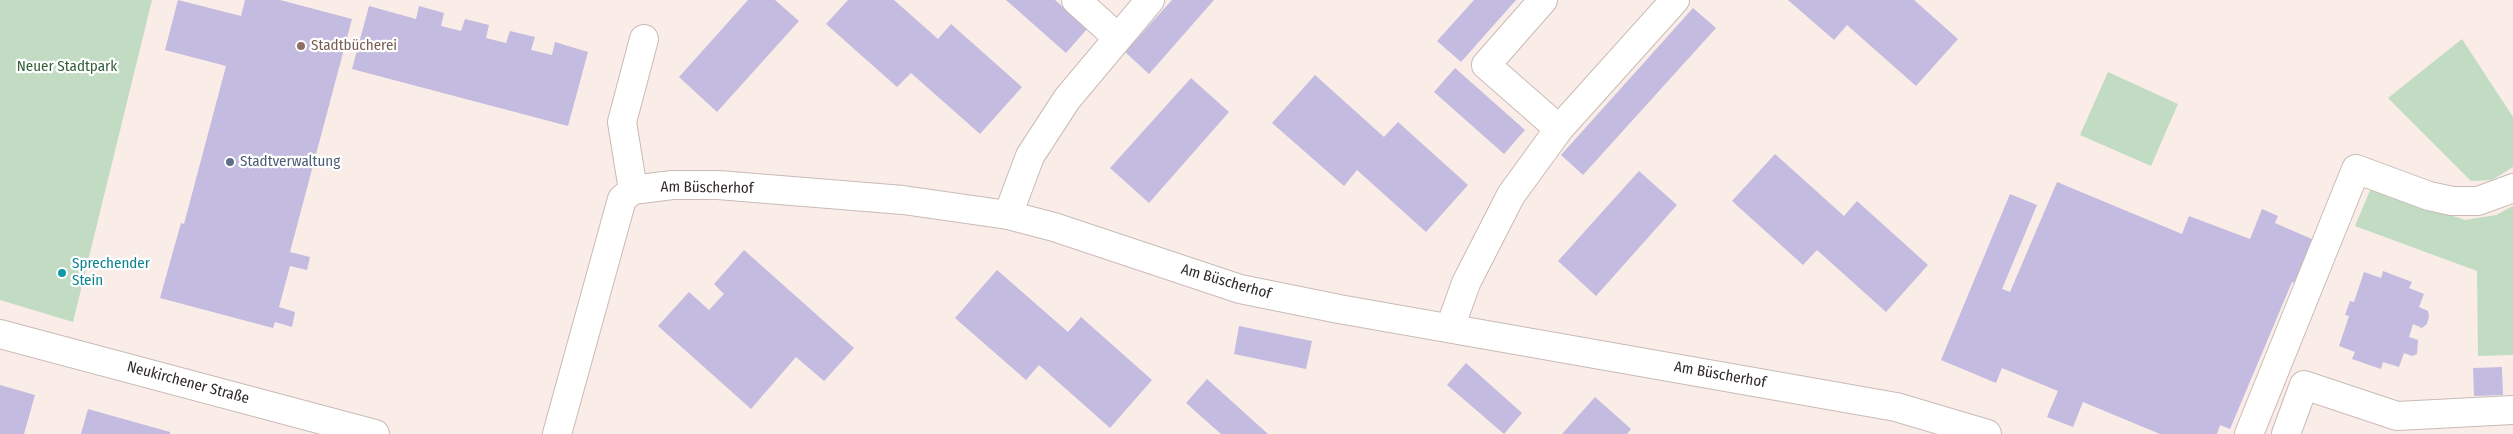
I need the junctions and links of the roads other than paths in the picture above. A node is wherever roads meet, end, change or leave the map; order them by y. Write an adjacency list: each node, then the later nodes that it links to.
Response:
1 (1076, 0): 5 (street)
2 (1150, 0): 5 (street)
3 (1543, 0): 7 (street)
4 (1675, 0): 7 (street)
5 (1118, 37): 10 (street)
6 (644, 39): 9 (street)
7 (1559, 129): 11 (street)
8 (2513, 188): 17 (street)
9 (634, 190): 10 (street, Am Büscherhof); 15 (street)
10 (1008, 214): 11 (street, Am Büscherhof)
11 (1450, 328): 16 (street, Am Büscherhof)
12 (0, 334): 14 (street, Neukirchener Straße)
13 (2513, 410): 18 (street)
14 (375, 434)
15 (557, 434)
16 (1987, 434)
17 (2249, 434)
18 (2286, 434)

